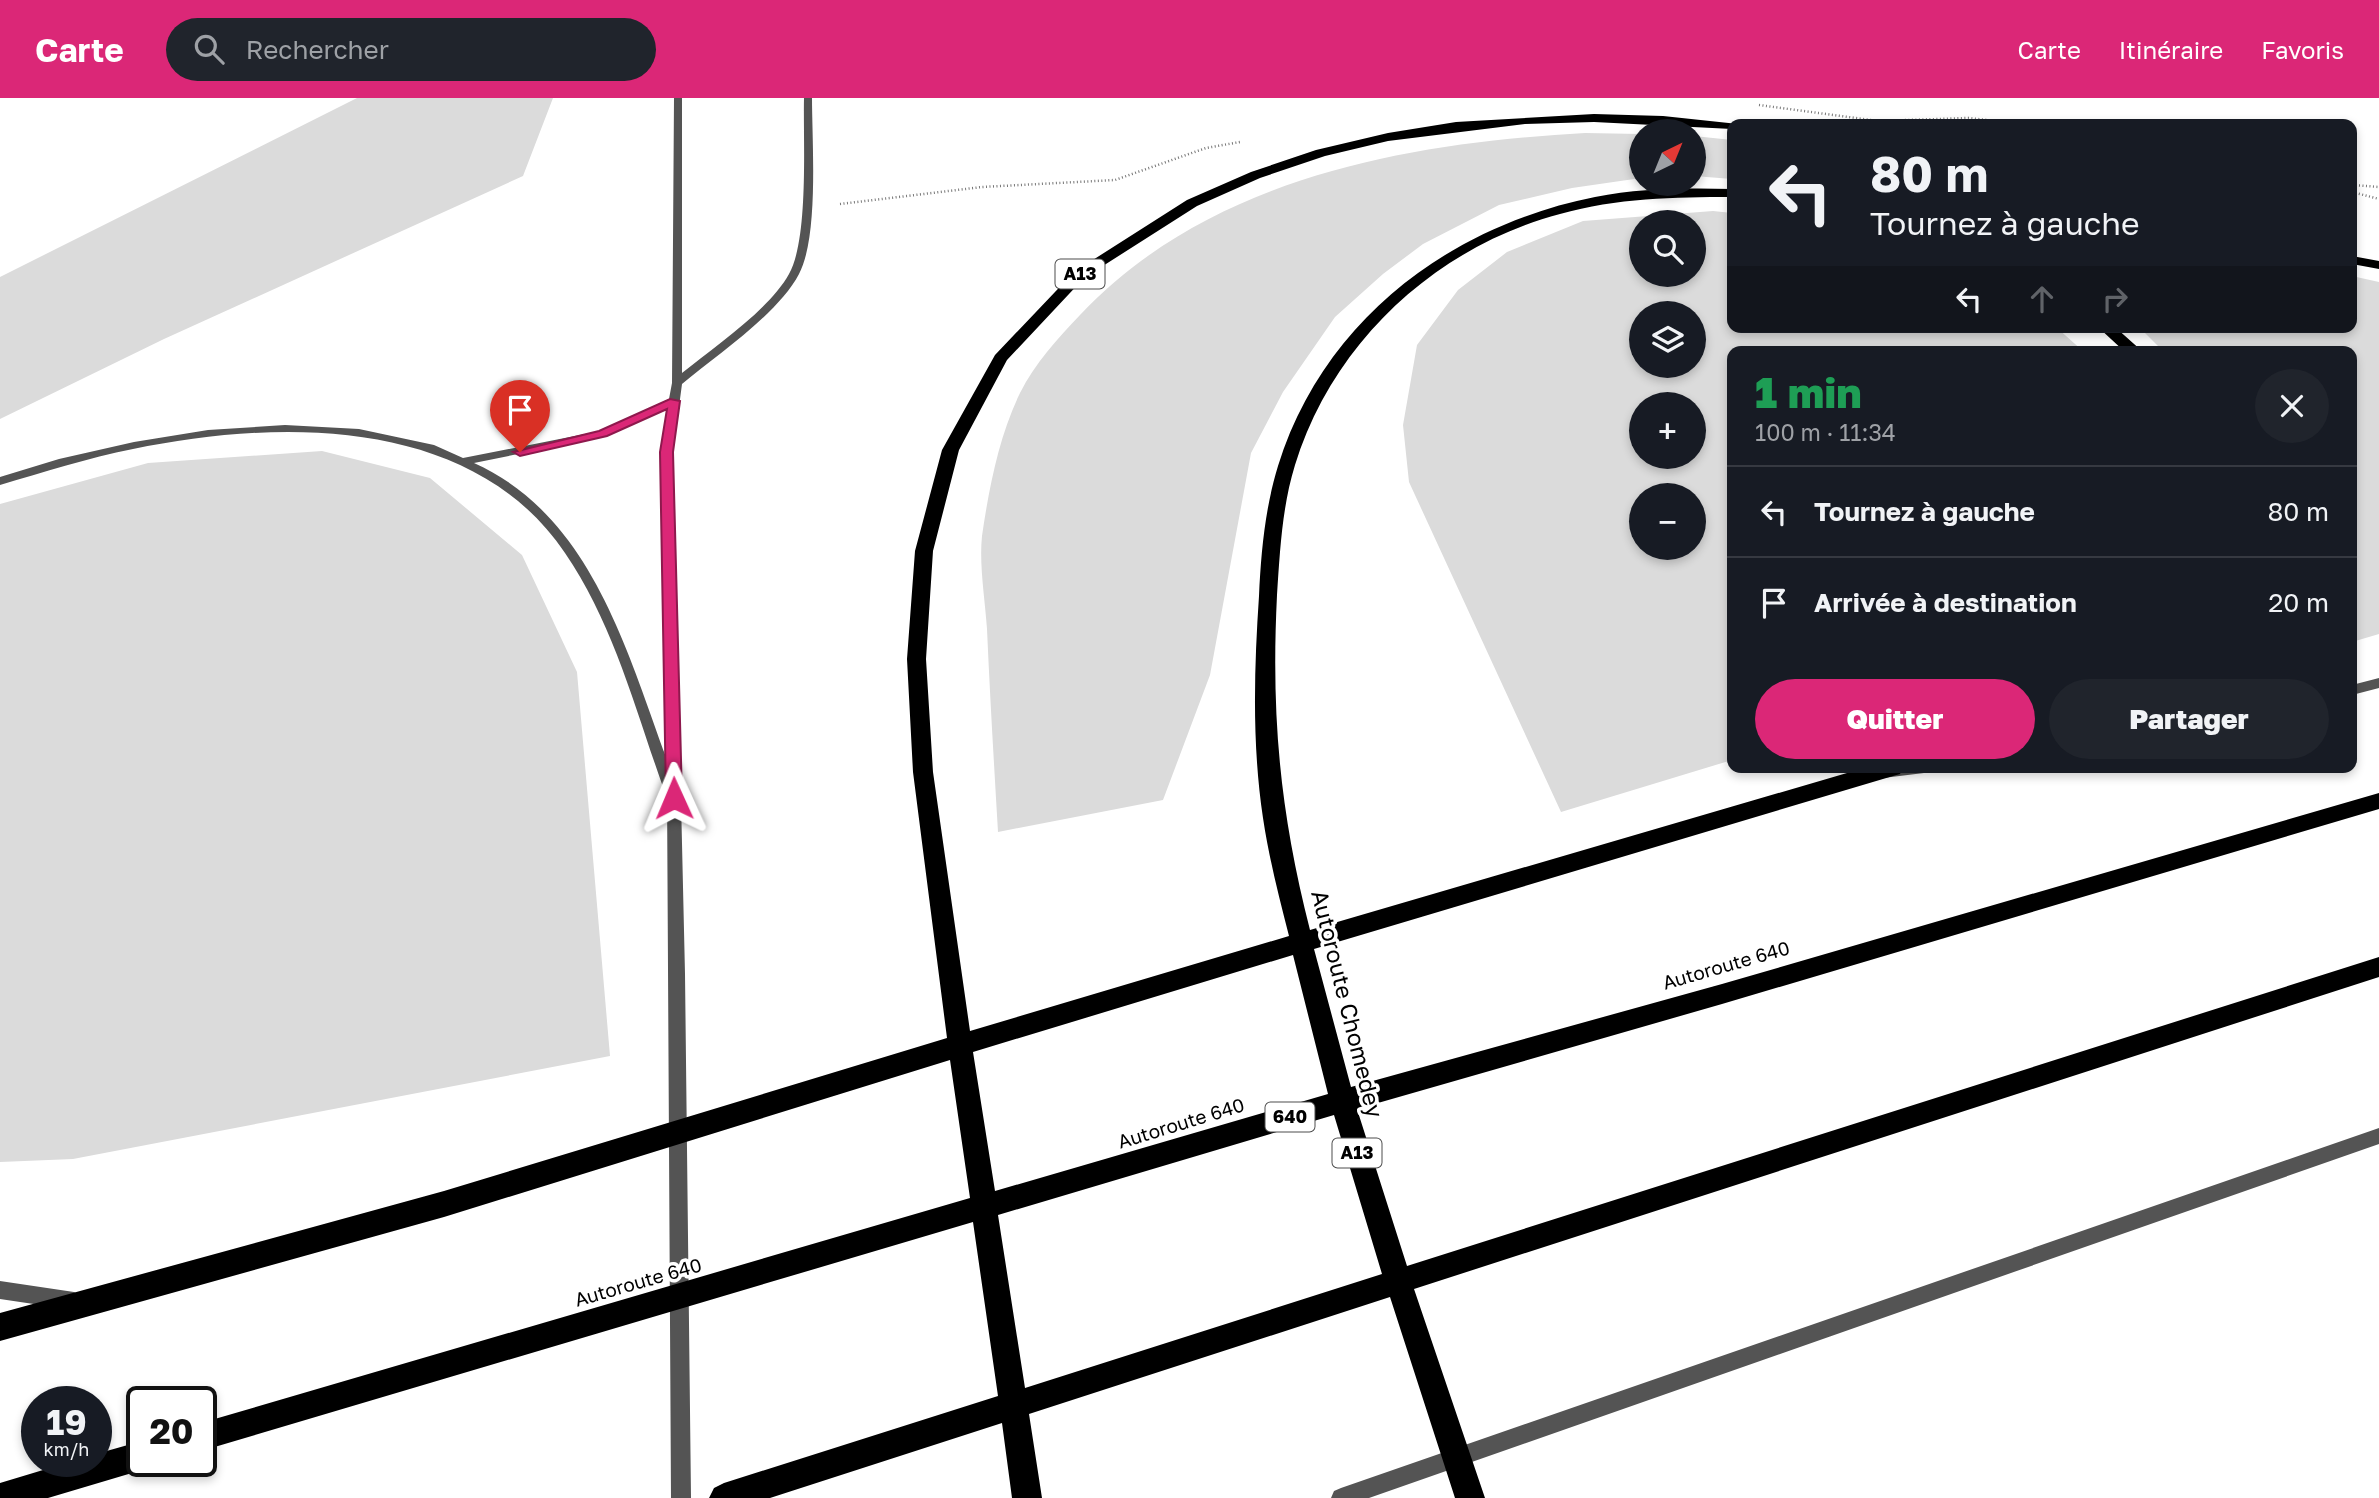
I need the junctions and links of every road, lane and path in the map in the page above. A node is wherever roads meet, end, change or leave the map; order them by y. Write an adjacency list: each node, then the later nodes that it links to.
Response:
1 (678, 98): 19 (lane)
2 (808, 98): 14 (lane)
3 (1752, 104): 4 (path)
4 (1863, 119)
5 (1938, 119): 6 (path)
6 (1978, 119)
7 (1727, 125): 38 (highway, A13)
8 (1243, 141): 14 (path)
9 (2357, 185): 10 (path)
10 (2379, 187)
11 (1727, 193): 40 (highway, Autoroute Chomedey / A13)
12 (2357, 193): 13 (path)
13 (2379, 199)
14 (805, 209): 19 (lane)
15 (2357, 261): 16 (highway)
16 (2379, 265)
17 (2112, 333): 18 (highway)
18 (2128, 346)
19 (677, 383): 20 (lane)
20 (674, 401): 21 (lane); 26 (lane)
21 (466, 461): 22 (lane); 26 (lane)
22 (0, 481)
23 (2379, 683): 24 (lane)
24 (2357, 689)
25 (1876, 773): 31 (highway)
26 (674, 798): 36 (lane)
27 (2379, 801): 33 (highway, Autoroute 640 / 640)
28 (2379, 967): 37 (highway)
29 (2379, 1136): 39 (lane)
30 (0, 1290): 31 (lane)
31 (89, 1303): 32 (highway)
32 (0, 1327)
33 (217, 1432)
34 (126, 1460): 35 (highway)
35 (0, 1498)
36 (681, 1498)
37 (724, 1498)
38 (1027, 1498)
39 (1341, 1498)
40 (1471, 1498)

